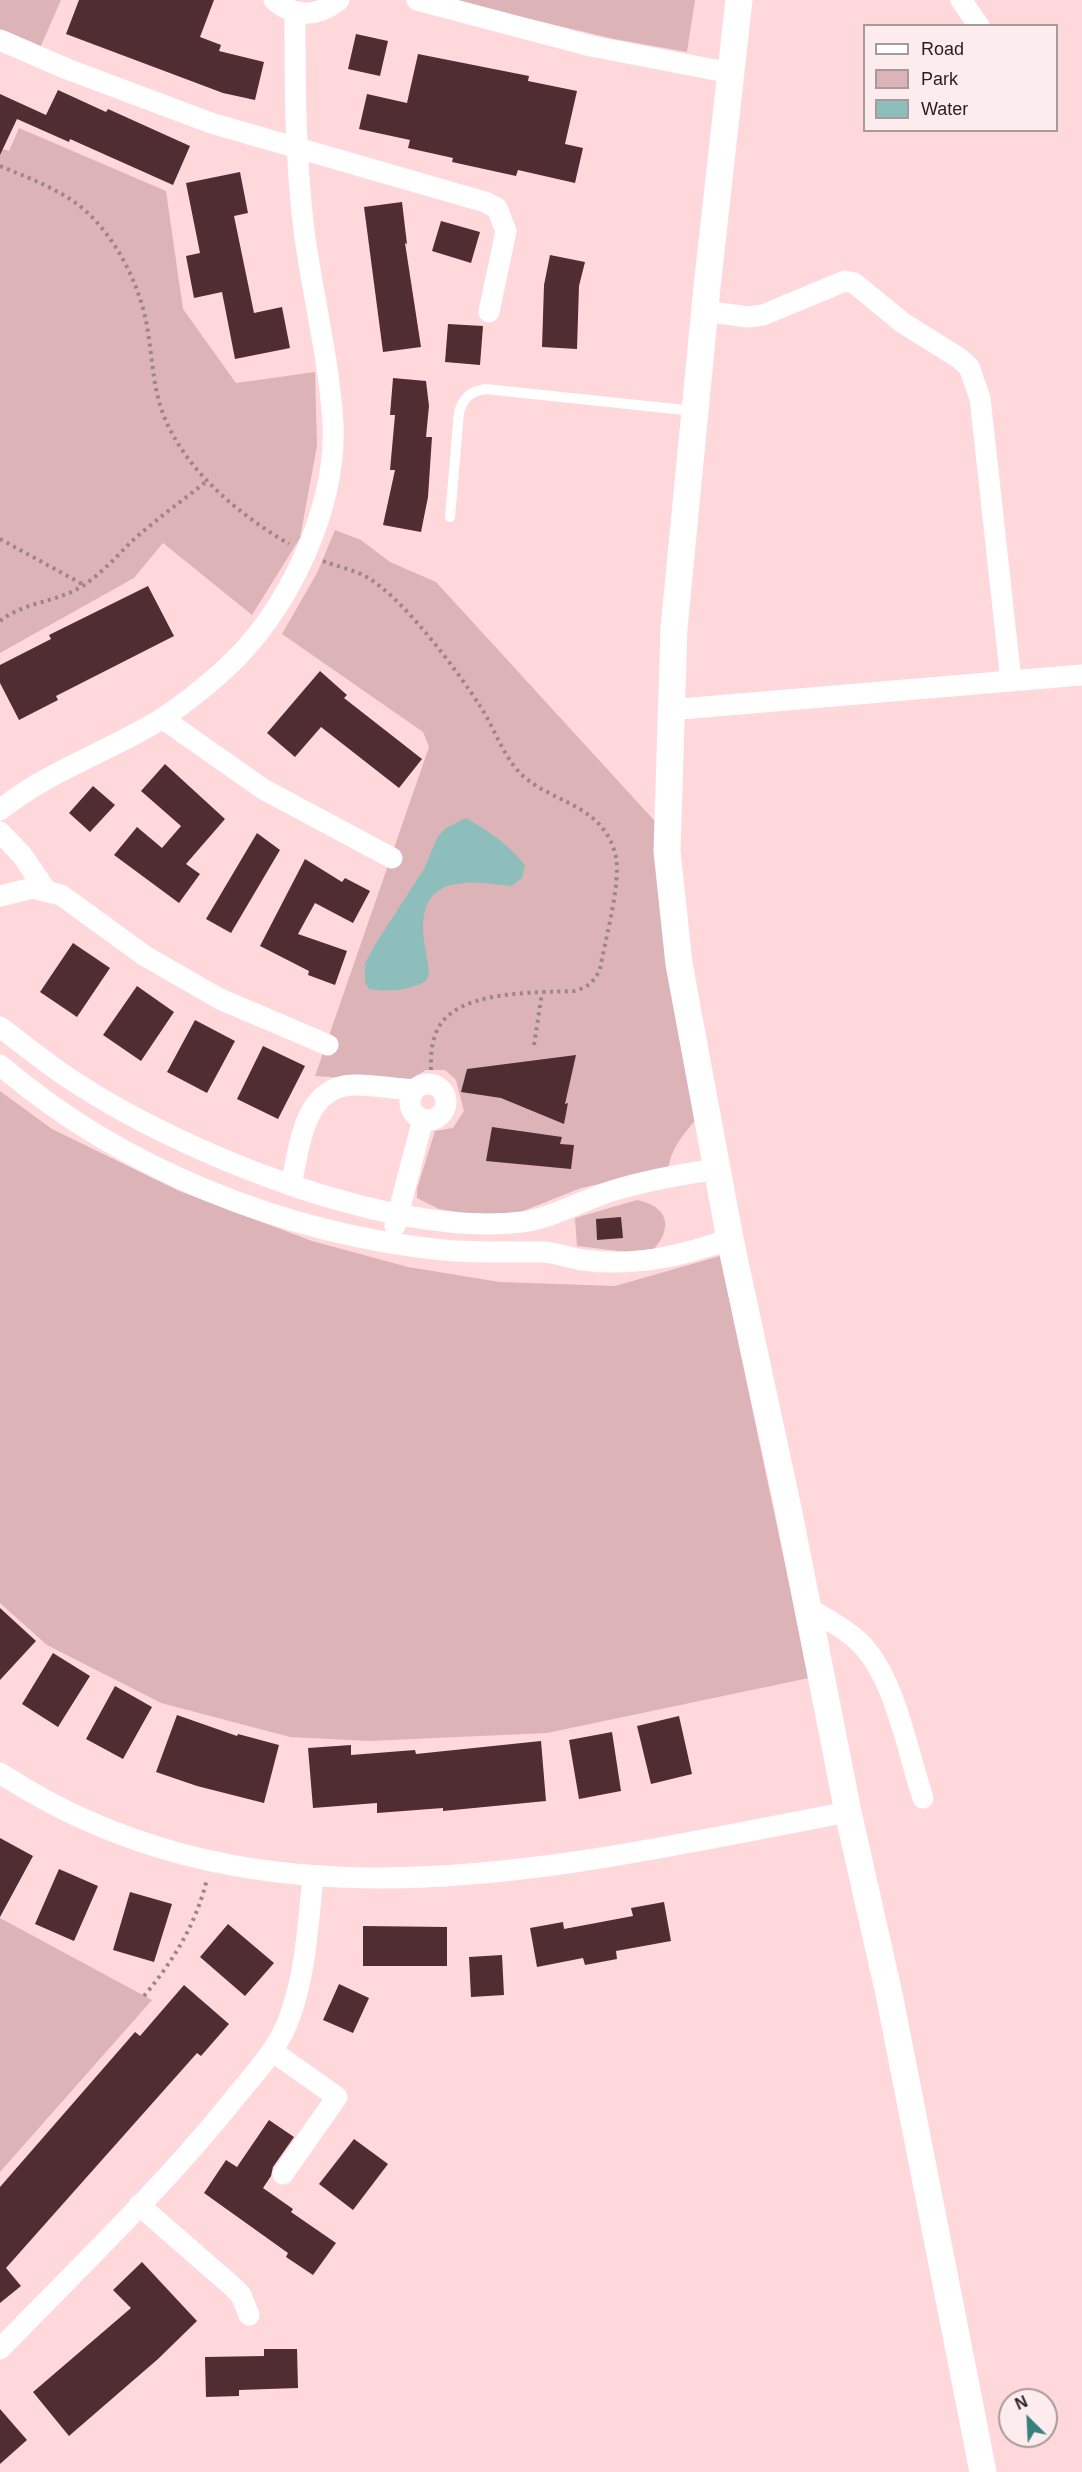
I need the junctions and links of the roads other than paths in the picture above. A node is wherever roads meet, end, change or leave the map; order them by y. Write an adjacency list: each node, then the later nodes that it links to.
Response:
1 (274, 0): 6 (street)
2 (339, 0): 6 (street)
3 (417, 0): 9 (street)
4 (739, 0): 9 (street)
5 (961, 0): 7 (street)
6 (295, 13): 10 (street)
7 (978, 24)
8 (0, 40): 10 (street)
9 (731, 73): 11 (street)
10 (295, 148): 12 (street); 18 (street)
11 (704, 311): 13 (street); 16 (street)
12 (489, 312)
13 (686, 410): 14 (lane); 17 (street)
14 (450, 517)
15 (1082, 675): 16 (street)
16 (1011, 681): 17 (street)
17 (669, 710): 29 (street)
18 (162, 718): 19 (street); 21 (street)
19 (0, 810)
20 (0, 832): 22 (street)
21 (392, 858)
22 (45, 889): 23 (street); 25 (street)
23 (0, 896)
24 (0, 1027): 30 (street)
25 (328, 1045)
26 (0, 1065): 34 (street)
27 (422, 1087): 28 (street); 28 (street); 30 (street)
28 (423, 1119): 31 (street)
29 (719, 1169): 32 (street); 33 (street)
30 (291, 1184): 31 (street)
31 (398, 1214): 32 (street); 34 (street)
32 (543, 1218): 35 (street)
33 (730, 1239): 35 (street); 36 (street)
34 (391, 1242): 35 (street)
35 (547, 1252)
36 (808, 1608): 38 (street); 39 (street)
37 (0, 1773): 40 (street)
38 (923, 1798)
39 (848, 1812): 40 (street); 46 (street)
40 (313, 1877): 41 (street)
41 (272, 2051): 42 (street); 43 (street)
42 (283, 2174)
43 (139, 2205): 44 (street); 45 (street)
44 (249, 2315)
45 (0, 2349)
46 (983, 2472)

